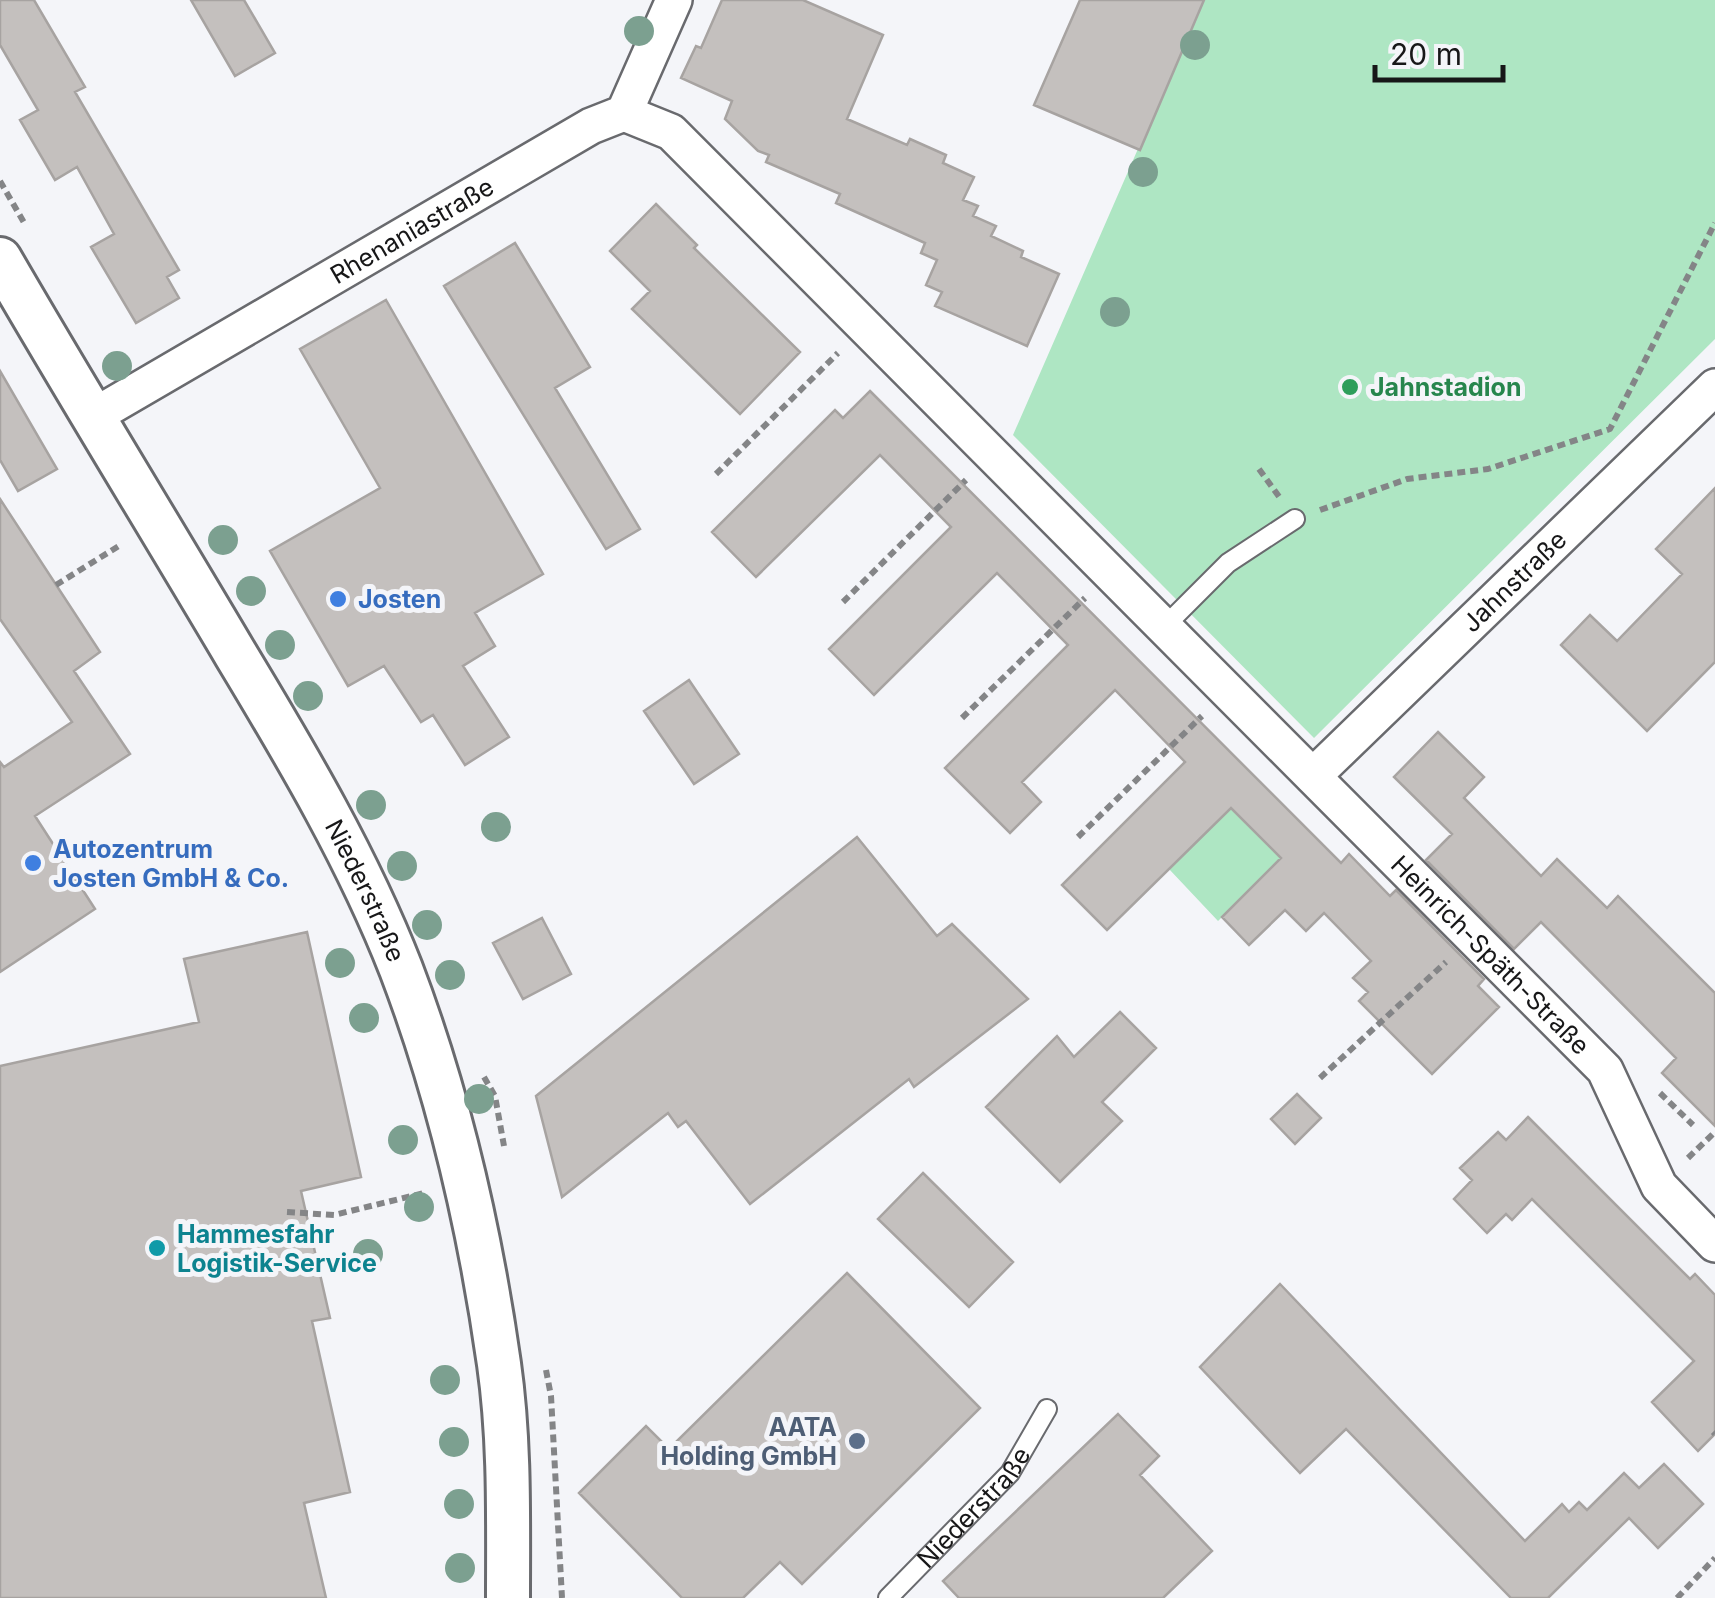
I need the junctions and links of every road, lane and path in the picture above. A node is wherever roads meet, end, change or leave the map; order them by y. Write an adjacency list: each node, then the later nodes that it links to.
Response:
1 (674, 0): 2 (street)
2 (624, 113): 6 (street, Heinrich-Späth-Straße); 8 (street, Rhenaniastraße)
3 (0, 182): 5 (path)
4 (1715, 222): 12 (path)
5 (14, 245): 8 (street, Niederstraße)
6 (863, 327): 9 (street, Heinrich-Späth-Straße); 11 (path)
7 (1715, 387): 20 (street, Jahnstraße)
8 (94, 416): 31 (street, Niederstraße)
9 (992, 454): 14 (street, Heinrich-Späth-Straße); 16 (path)
10 (1259, 469): 12 (path)
11 (716, 474)
12 (1295, 519): 17 (lane)
13 (114, 530): 15 (path)
14 (1111, 573): 17 (street, Heinrich-Späth-Straße); 19 (path)
15 (56, 584)
16 (844, 602)
17 (1164, 627): 18 (street, Heinrich-Späth-Straße)
18 (1228, 691): 20 (street, Heinrich-Späth-Straße); 21 (path)
19 (962, 718)
20 (1313, 776): 22 (street, Heinrich-Späth-Straße)
21 (1078, 837)
22 (1473, 938): 23 (path); 28 (street, Heinrich-Späth-Straße)
23 (1320, 1078)
24 (1652, 1084): 25 (path)
25 (1693, 1126)
26 (288, 1212): 27 (path)
27 (427, 1212)
28 (1715, 1244)
29 (1047, 1409): 32 (lane, Niederstraße)
30 (1715, 1558): 33 (path)
31 (508, 1598)
32 (888, 1598)
33 (1677, 1598)

